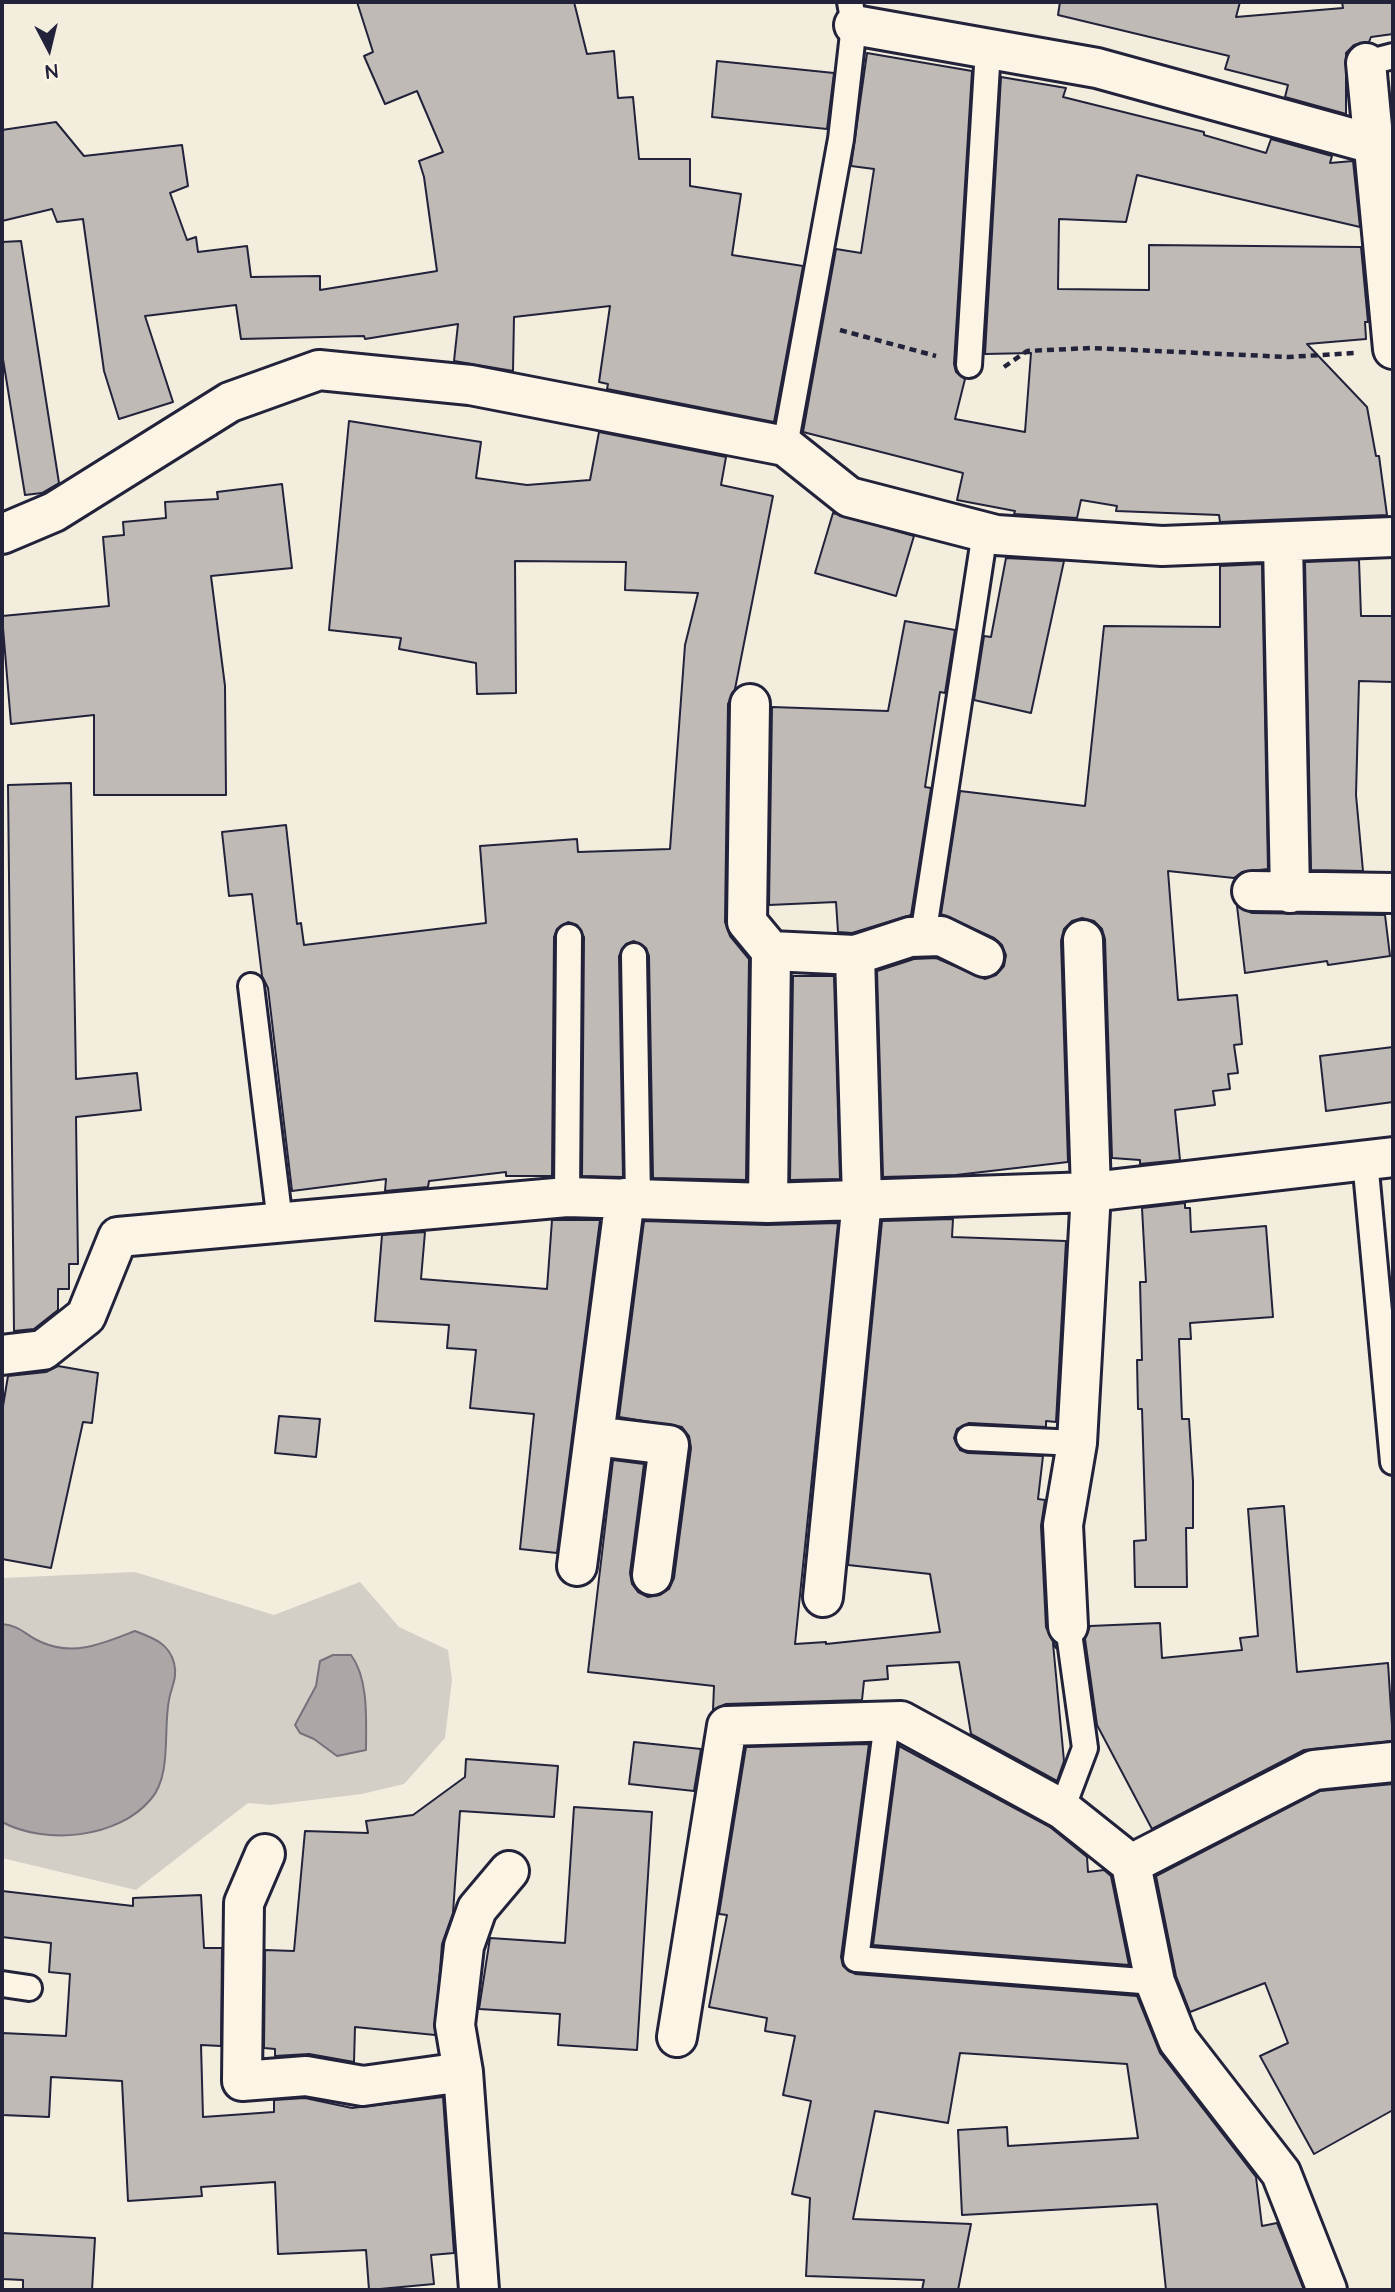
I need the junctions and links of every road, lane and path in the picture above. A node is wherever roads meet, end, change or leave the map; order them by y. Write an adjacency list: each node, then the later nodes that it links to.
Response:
1 (852, 14): 2 (street); 5 (lane)
2 (988, 49): 4 (street); 7 (lane)
3 (1380, 59): 4 (street)
4 (1373, 144): 6 (street)
5 (808, 323): 7 (path); 8 (lane)
6 (1380, 351): 7 (path)
7 (969, 365)
8 (785, 446): 9 (street); 10 (street)
9 (985, 532): 12 (street); 17 (lane)
10 (2, 534)
11 (1393, 537): 12 (street)
12 (1283, 542): 15 (street)
13 (750, 704): 20 (street)
14 (1252, 891): 15 (street)
15 (1290, 893): 16 (street)
16 (1393, 893)
17 (923, 936): 21 (street); 23 (street)
18 (569, 937): 27 (lane)
19 (1083, 940): 26 (street)
20 (771, 951): 21 (street); 30 (street)
21 (855, 955): 29 (street)
22 (634, 956): 28 (lane)
23 (984, 957)
24 (251, 986): 31 (lane)
25 (1379, 1158): 26 (street); 36 (lane)
26 (1091, 1192): 29 (street); 35 (street)
27 (567, 1197): 28 (street); 31 (street)
28 (632, 1199): 30 (street); 33 (street)
29 (862, 1200): 30 (street); 39 (street)
30 (768, 1203)
31 (280, 1222): 32 (street)
32 (2, 1355)
33 (594, 1436): 37 (street); 38 (street)
34 (969, 1438): 35 (lane)
35 (1077, 1443): 40 (street)
36 (1393, 1462)
37 (577, 1566)
38 (652, 1575)
39 (823, 1597)
40 (1068, 1626): 43 (lane)
41 (887, 1722): 43 (street); 47 (lane); 50 (street)
42 (1393, 1762): 45 (street)
43 (1062, 1809): 45 (street)
44 (265, 1854): 51 (street)
45 (1131, 1864): 47 (street)
46 (509, 1871): 51 (street)
47 (1155, 1982): 53 (street)
48 (2, 1984): 49 (lane)
49 (29, 1988)
50 (677, 2037)
51 (463, 2072): 52 (street)
52 (479, 2290)
53 (1327, 2290)

